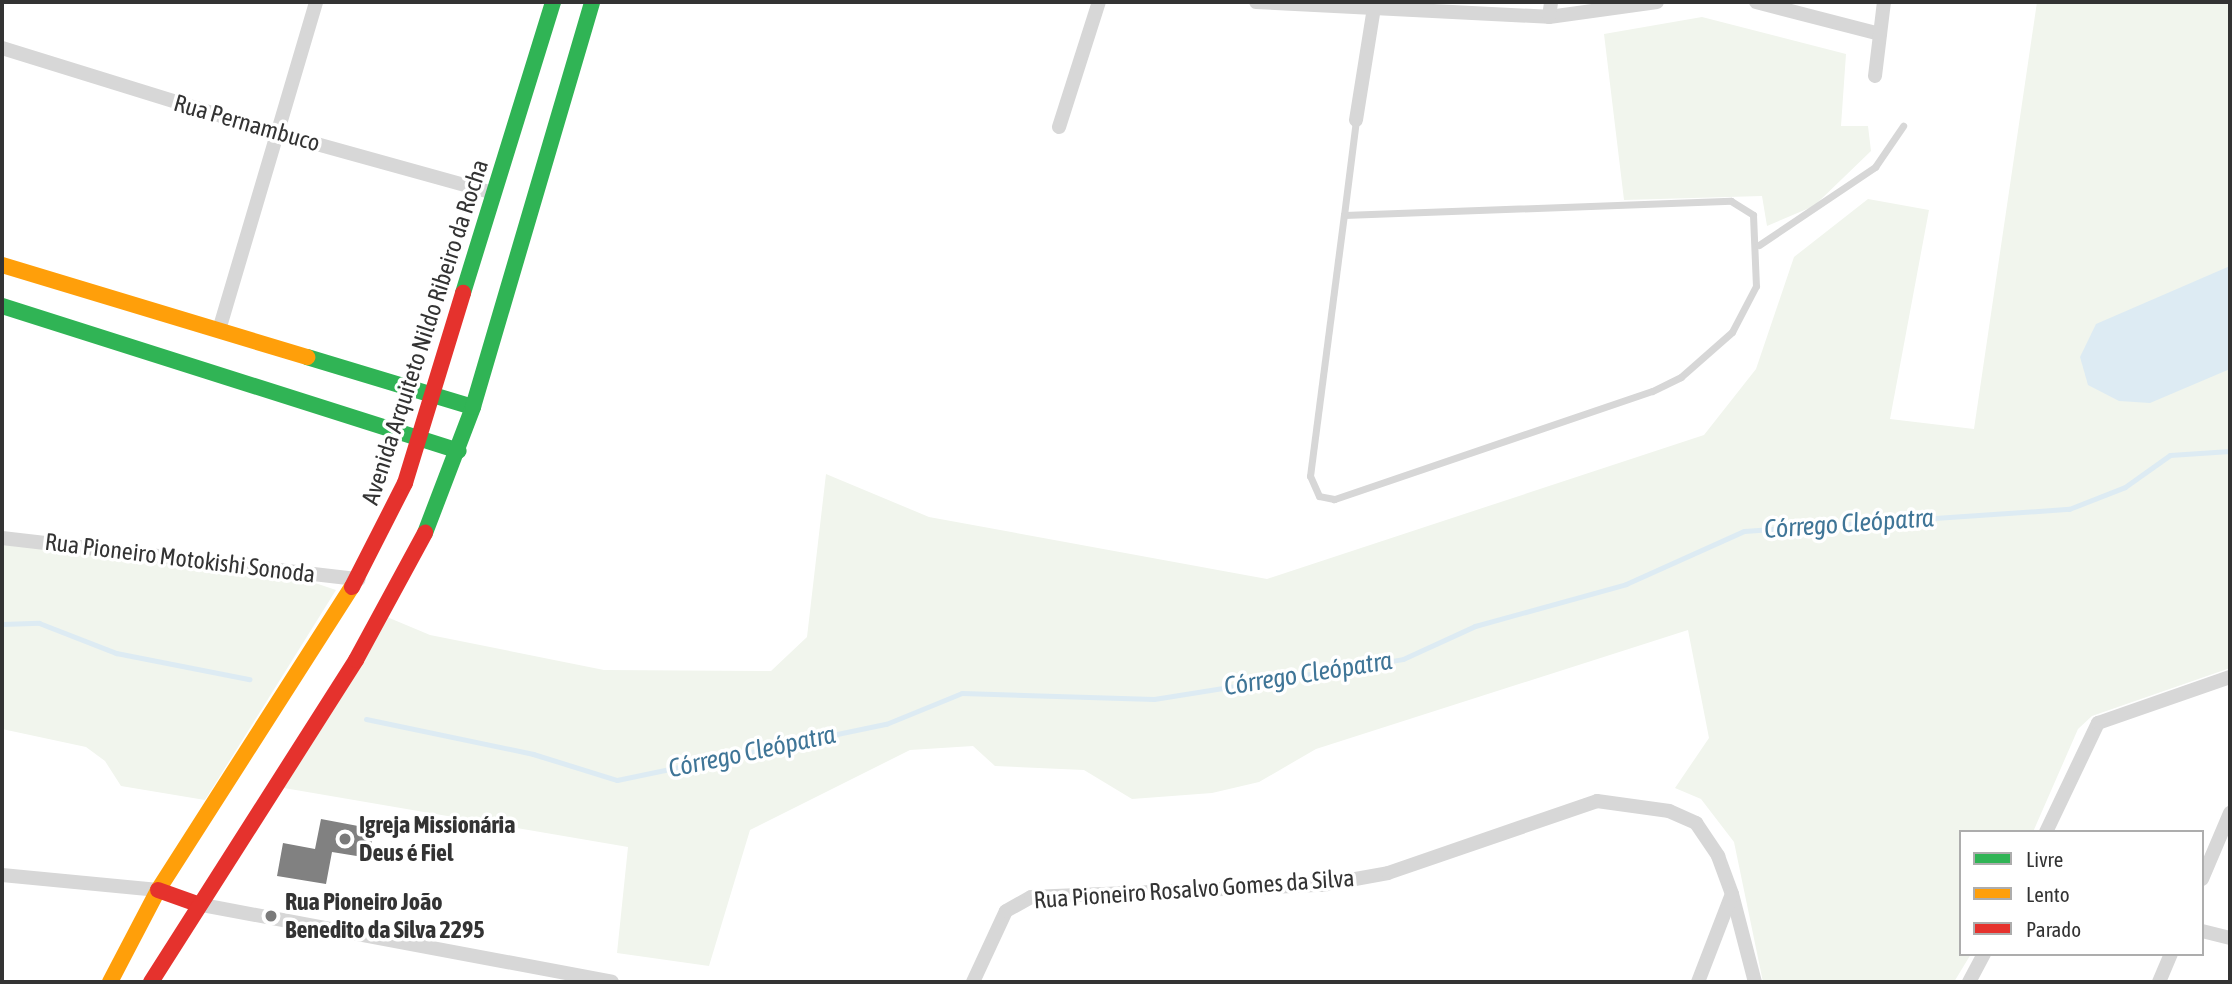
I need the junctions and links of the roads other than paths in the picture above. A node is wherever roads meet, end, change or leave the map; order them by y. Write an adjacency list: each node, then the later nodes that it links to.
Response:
1 (316, 2): 17 (street)
2 (592, 2): 25 (main road)
3 (1099, 2): 16 (street)
4 (1256, 2): 9 (street)
5 (1657, 2): 10 (street)
6 (1756, 2): 11 (street)
7 (1884, 2): 11 (street)
8 (548, 3): 18 (main road, Avenida Arquiteto Nildo Ribeiro da Rocha)
9 (1375, 5): 10 (street); 14 (street)
10 (1550, 9)
11 (1880, 34): 13 (street)
12 (2, 48): 17 (street, Rua Pernambuco)
13 (1875, 76)
14 (1356, 120): 19 (lane)
15 (1903, 126): 20 (lane)
16 (1059, 127)
17 (277, 134): 18 (street, Rua Pernambuco); 23 (street)
18 (494, 192): 24 (main road, Avenida Arquiteto Nildo Ribeiro da Rocha)
19 (1344, 215): 20 (lane); 20 (lane)
20 (1759, 245)
21 (2, 265): 23 (main road)
22 (2, 306): 26 (main road)
23 (219, 330): 24 (main road)
24 (431, 396): 25 (main road); 26 (main road, Avenida Arquiteto Nildo Ribeiro da Rocha)
25 (473, 407): 27 (main road)
26 (418, 441): 27 (main road); 29 (main road, Avenida Arquiteto Nildo Ribeiro da Rocha)
27 (459, 451): 37 (main road)
28 (2, 537): 29 (street, Rua Pioneiro Motokishi Sonoda)
29 (359, 579): 35 (main road, Avenida Arquiteto Nildo Ribeiro da Rocha)
30 (2230, 677): 32 (street)
31 (2230, 813): 33 (street)
32 (2047, 830)
33 (2204, 874)
34 (2, 875): 35 (street)
35 (158, 890): 37 (main road); 42 (main road, Avenida Arquiteto Nildo Ribeiro da Rocha)
36 (1732, 894): 45 (street, Rua Pioneiro Rosalvo Gomes da Silva); 46 (street); 47 (street, Rua Pioneiro Rosalvo Gomes da Silva)
37 (197, 904): 43 (main road); 44 (street)
38 (2204, 932): 39 (street)
39 (2230, 938)
40 (1983, 956): 48 (street)
41 (2170, 956): 49 (street)
42 (110, 982)
43 (151, 982)
44 (612, 982)
45 (973, 982)
46 (1698, 982)
47 (1755, 982)
48 (1969, 982)
49 (2160, 982)

